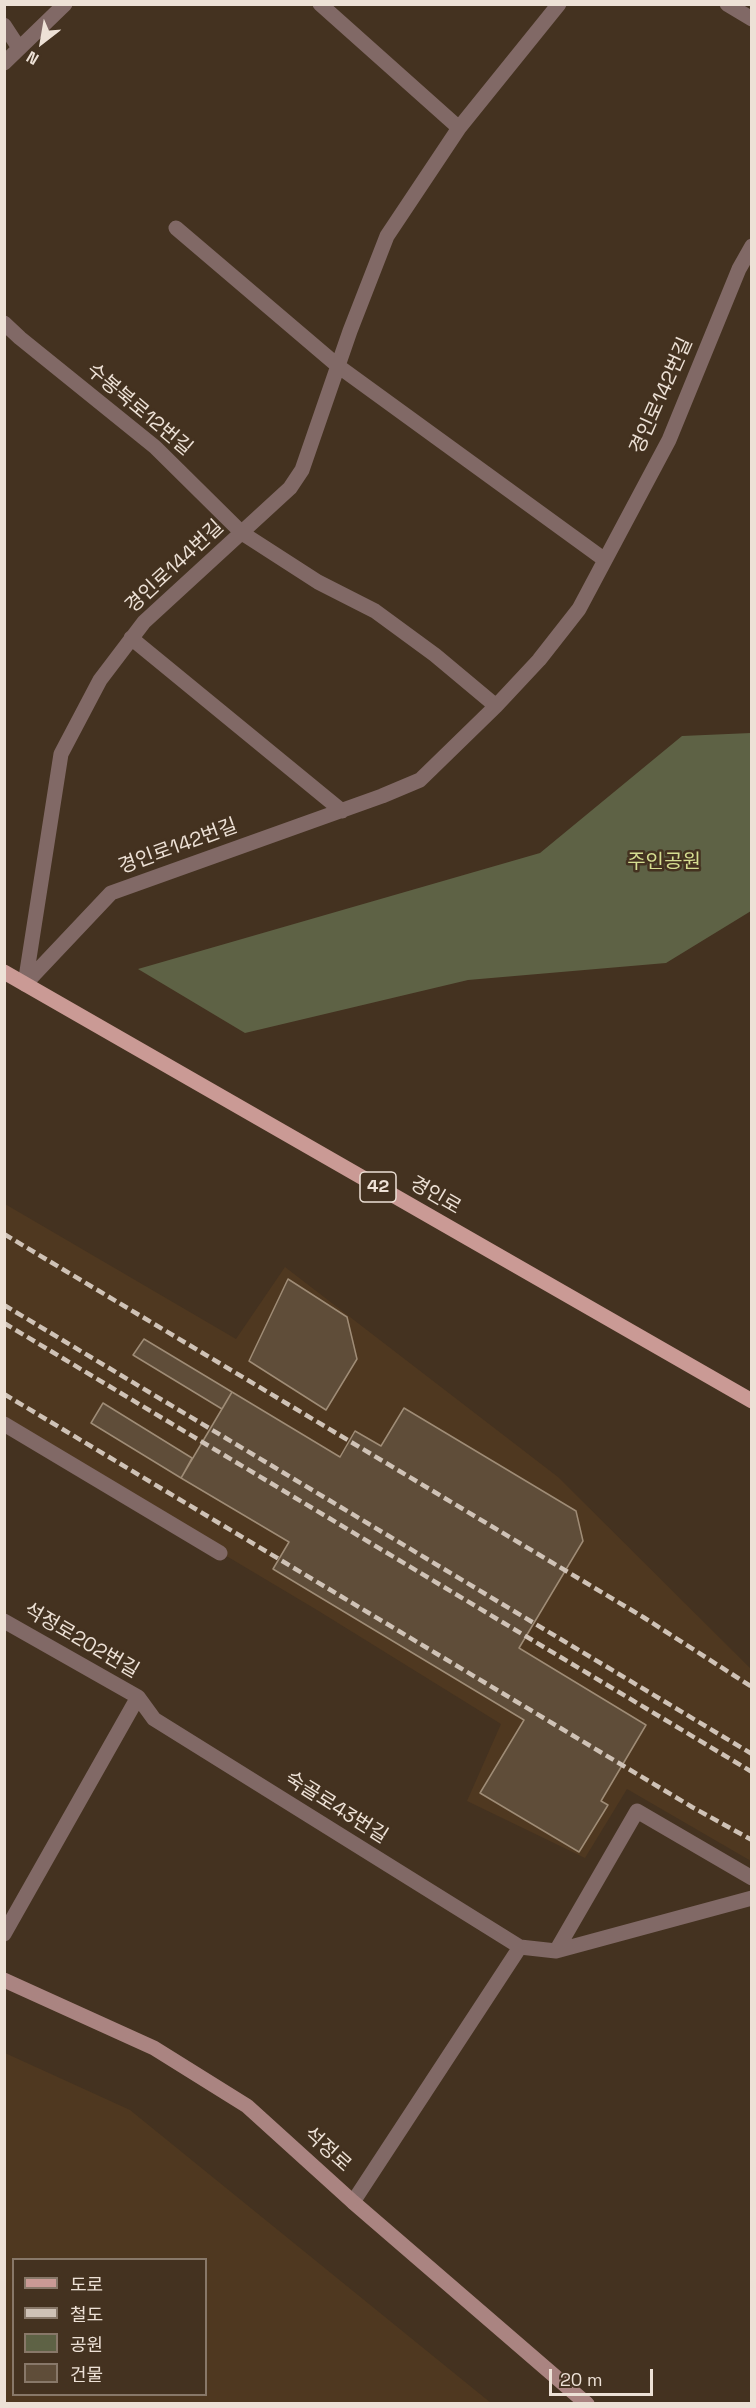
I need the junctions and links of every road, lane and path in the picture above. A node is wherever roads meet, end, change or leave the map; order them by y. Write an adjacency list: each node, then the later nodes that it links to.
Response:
1 (65, 4): 7 (lane)
2 (559, 4): 9 (lane, 경인로144번길)
3 (727, 4): 5 (lane)
4 (326, 7): 9 (lane)
5 (752, 19)
6 (4, 25): 7 (lane)
7 (20, 48): 8 (lane)
8 (4, 63)
9 (459, 128): 13 (lane, 경인로144번길)
10 (176, 228): 13 (lane)
11 (752, 246): 15 (lane, 경인로142번길)
12 (4, 323): 14 (lane, 수봉북로12번길)
13 (338, 366): 14 (lane, 경인로144번길); 15 (lane)
14 (242, 533): 16 (lane, 경인로144번길); 17 (lane)
15 (605, 560): 17 (lane, 경인로142번길)
16 (131, 638): 18 (lane); 20 (lane, 경인로144번길)
17 (496, 706): 18 (lane, 경인로142번길)
18 (342, 811): 20 (lane, 경인로142번길)
19 (4, 972): 20 (main road, 경인로 / 42)
20 (25, 984): 21 (main road, 경인로 / 42)
21 (752, 1401)
22 (4, 1424): 23 (lane)
23 (220, 1553)
24 (4, 1621): 25 (lane, 석정로202번길)
25 (138, 1697): 28 (lane); 29 (lane, 숙골로43번길)
26 (752, 1878): 30 (lane)
27 (752, 1898): 30 (lane)
28 (4, 1934)
29 (520, 1947): 30 (lane); 32 (lane)
30 (556, 1951)
31 (4, 1980): 32 (main road, 석정로)
32 (353, 2202): 33 (main road, 석정로)
33 (587, 2403)

